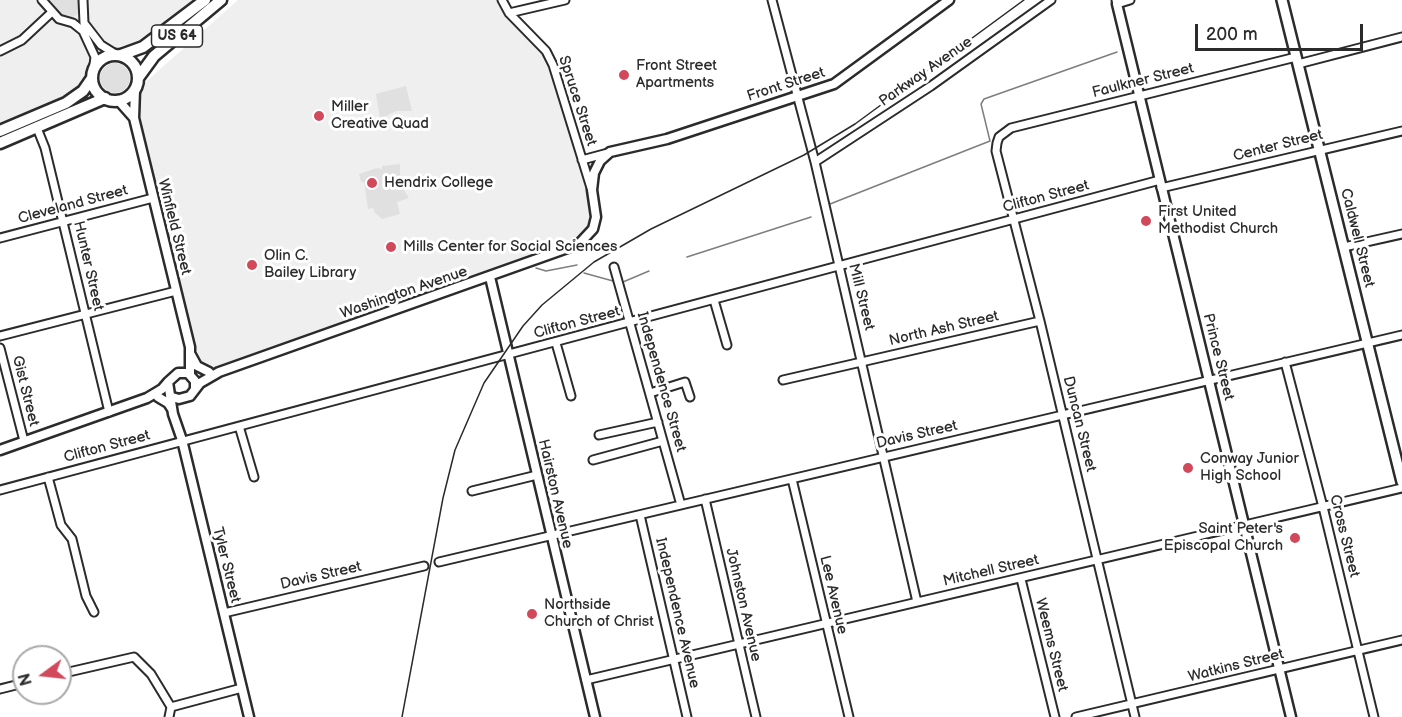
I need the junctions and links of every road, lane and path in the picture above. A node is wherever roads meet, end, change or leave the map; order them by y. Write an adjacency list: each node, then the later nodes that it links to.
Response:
1 (42, 0): 13 (street)
2 (83, 0): 15 (street)
3 (205, 0): 19 (main road, US 64)
4 (221, 0): 22 (main road, US 64)
5 (502, 0): 14 (street, Spruce Street)
6 (565, 0): 14 (street)
7 (772, 0): 26 (street, Mill Street)
8 (949, 0): 26 (street, Front Street)
9 (1051, 0): 37 (street, Parkway Avenue)
10 (1130, 0): 12 (street)
11 (1282, 0): 20 (main road, Caldwell Street)
12 (1117, 2): 24 (street, Prince Street)
13 (52, 12): 16 (street); 18 (street)
14 (509, 13): 36 (street, Spruce Street)
15 (82, 16): 16 (street); 19 (street)
16 (73, 22): 21 (street)
17 (1402, 38): 20 (street, Faulkner Street)
18 (0, 51)
19 (119, 55): 21 (main road); 22 (main road)
20 (1297, 61): 24 (street, Faulkner Street); 34 (main road, Caldwell Street)
21 (93, 75): 25 (main road); 30 (main road)
22 (138, 78): 23 (main road)
23 (135, 89): 27 (main road); 28 (street, Winfield Street)
24 (1140, 97): 32 (street, Faulkner Street); 38 (street, Prince Street)
25 (105, 98): 27 (main road); 29 (main road)
26 (797, 98): 35 (street, Front Street); 37 (street, Mill Street)
27 (118, 100): 28 (street, Winfield Street)
28 (134, 118): 40 (street, Winfield Street)
29 (37, 128): 33 (main road); 42 (street, Hunter Street)
30 (0, 131)
31 (1402, 131): 34 (street, Center Street)
32 (999, 137): 41 (street, Duncan Street)
33 (0, 143)
34 (1320, 149): 38 (street, Center Street); 45 (main road, Caldwell Street)
35 (610, 152): 36 (street, Front Street); 39 (street)
36 (582, 160): 39 (street, Spruce Street)
37 (815, 162): 46 (street, Mill Street)
38 (1161, 184): 41 (street, Clifton Street); 70 (street, Prince Street)
39 (592, 190): 48 (street, Washington Avenue)
40 (153, 198): 42 (street, Cleveland Street); 49 (street, Winfield Street)
41 (1014, 219): 46 (street, Clifton Street); 52 (street, Duncan Street)
42 (64, 222): 44 (street, Cleveland Street); 51 (street, Hunter Street)
43 (1402, 234): 45 (street)
44 (0, 238)
45 (1344, 247): 58 (main road, Caldwell Street)
46 (839, 265): 50 (street, Clifton Street); 63 (street, Mill Street)
47 (614, 267): 53 (street, Independence Street)
48 (490, 277): 62 (street, Hairston Avenue); 66 (street, Washington Avenue)
49 (176, 291): 51 (street); 56 (street, Winfield Street)
50 (714, 300): 53 (street, Clifton Street); 59 (street)
51 (86, 316): 55 (street); 81 (street, Hunter Street)
52 (1040, 321): 63 (street, North Ash Street); 82 (street, Duncan Street)
53 (630, 323): 57 (street, Clifton Street); 73 (street, Independence Street)
54 (1402, 335): 58 (street, Davis Street)
55 (0, 336)
56 (187, 342): 61 (street, Winfield Street); 67 (street, Winfield Street)
57 (556, 343): 62 (street, Clifton Street); 75 (street)
58 (1367, 344): 64 (street, Davis Street); 97 (main road, Caldwell Street)
59 (727, 345)
60 (0, 348): 88 (street, Gist Street)
61 (191, 355): 65 (street); 68 (street, Winfield Street)
62 (509, 356): 85 (street, Clifton Street); 93 (street, Hairston Avenue)
63 (863, 362): 69 (street, North Ash Street); 91 (street, Mill Street)
64 (1285, 362): 70 (street, Davis Street); 103 (street, Cross Street)
65 (209, 372): 66 (street, Washington Avenue); 68 (street, Washington Avenue)
66 (219, 372): 72 (street, Washington Avenue)
67 (178, 374): 68 (street); 71 (street)
68 (191, 375): 72 (street)
69 (783, 380)
70 (1210, 381): 82 (street, Davis Street); 105 (street, Prince Street)
71 (168, 382): 74 (street); 78 (street)
72 (195, 389): 79 (street)
73 (650, 393): 76 (street); 84 (street, Independence Street)
74 (171, 396): 77 (street); 79 (street); 80 (street, Tyler Street)
75 (571, 396)
76 (690, 396)
77 (158, 397): 78 (street); 80 (street)
78 (147, 398): 81 (street)
79 (186, 398): 83 (street)
80 (172, 410): 83 (street, Tyler Street)
81 (109, 412): 88 (street)
82 (1063, 415): 91 (street, Davis Street); 107 (street, Duncan Street)
83 (176, 420): 87 (street, Tyler Street)
84 (658, 422): 86 (street); 89 (street, Independence Street)
85 (239, 426): 87 (street, Clifton Street); 95 (street)
86 (599, 435)
87 (182, 440): 94 (street, Clifton Street); 113 (street, Tyler Street)
88 (24, 441): 90 (street)
89 (663, 441): 92 (street); 102 (street, Independence Street)
90 (0, 450)
91 (885, 456): 96 (street, Davis Street); 111 (street, Mill Street)
92 (593, 460)
93 (537, 475): 100 (street); 106 (street, Hairston Avenue)
94 (48, 477): 99 (street, Clifton Street); 112 (street)
95 (254, 477)
96 (792, 479): 101 (street, Davis Street); 114 (street, Lee Avenue)
97 (1402, 482)
98 (1402, 488): 103 (street, Mitchell Street)
99 (0, 490)
100 (472, 491)
101 (705, 500): 102 (street, Davis Street); 116 (street, Johnston Avenue)
102 (681, 505): 104 (street, Davis Street)
103 (1323, 507): 105 (street, Mitchell Street); 117 (street, Cross Street)
104 (640, 515): 106 (street, Davis Street); 118 (street, Independence Avenue)
105 (1245, 524): 107 (street, Mitchell Street); 119 (street, Prince Street)
106 (550, 536): 108 (street, Davis Street); 121 (street, Hairston Avenue)
107 (1098, 560): 110 (street, Mitchell Street); 123 (street, Duncan Street)
108 (439, 562)
109 (424, 566): 113 (street, Davis Street)
110 (1021, 579): 111 (street, Mitchell Street); 131 (street, Weems Street)
111 (916, 602): 114 (street, Mitchell Street)
112 (94, 612)
113 (224, 613): 122 (street, Tyler Street)
114 (826, 623): 116 (street, Mitchell Street); 130 (street, Lee Avenue)
115 (1402, 640): 117 (street, Watkins Street)
116 (738, 644): 118 (street, Mitchell Street); 129 (street, Johnston Avenue)
117 (1358, 651): 119 (street, Watkins Street); 135 (street, Cross Street)
118 (673, 659): 121 (street, Mitchell Street); 128 (street, Independence Avenue)
119 (1280, 669): 123 (street, Watkins Street); 134 (street, Prince Street)
120 (72, 671): 124 (street)
121 (586, 680): 127 (street, Hairston Avenue)
122 (242, 688): 124 (street); 126 (street, Tyler Street)
123 (1132, 705): 132 (street, Watkins Street); 133 (street, Duncan Street)
124 (171, 707): 125 (street)
125 (170, 717)
126 (249, 717)
127 (595, 717)
128 (687, 717)
129 (756, 717)
130 (849, 717)
131 (1055, 717)
132 (1076, 717)
133 (1135, 717)
134 (1291, 717)
135 (1374, 717)

